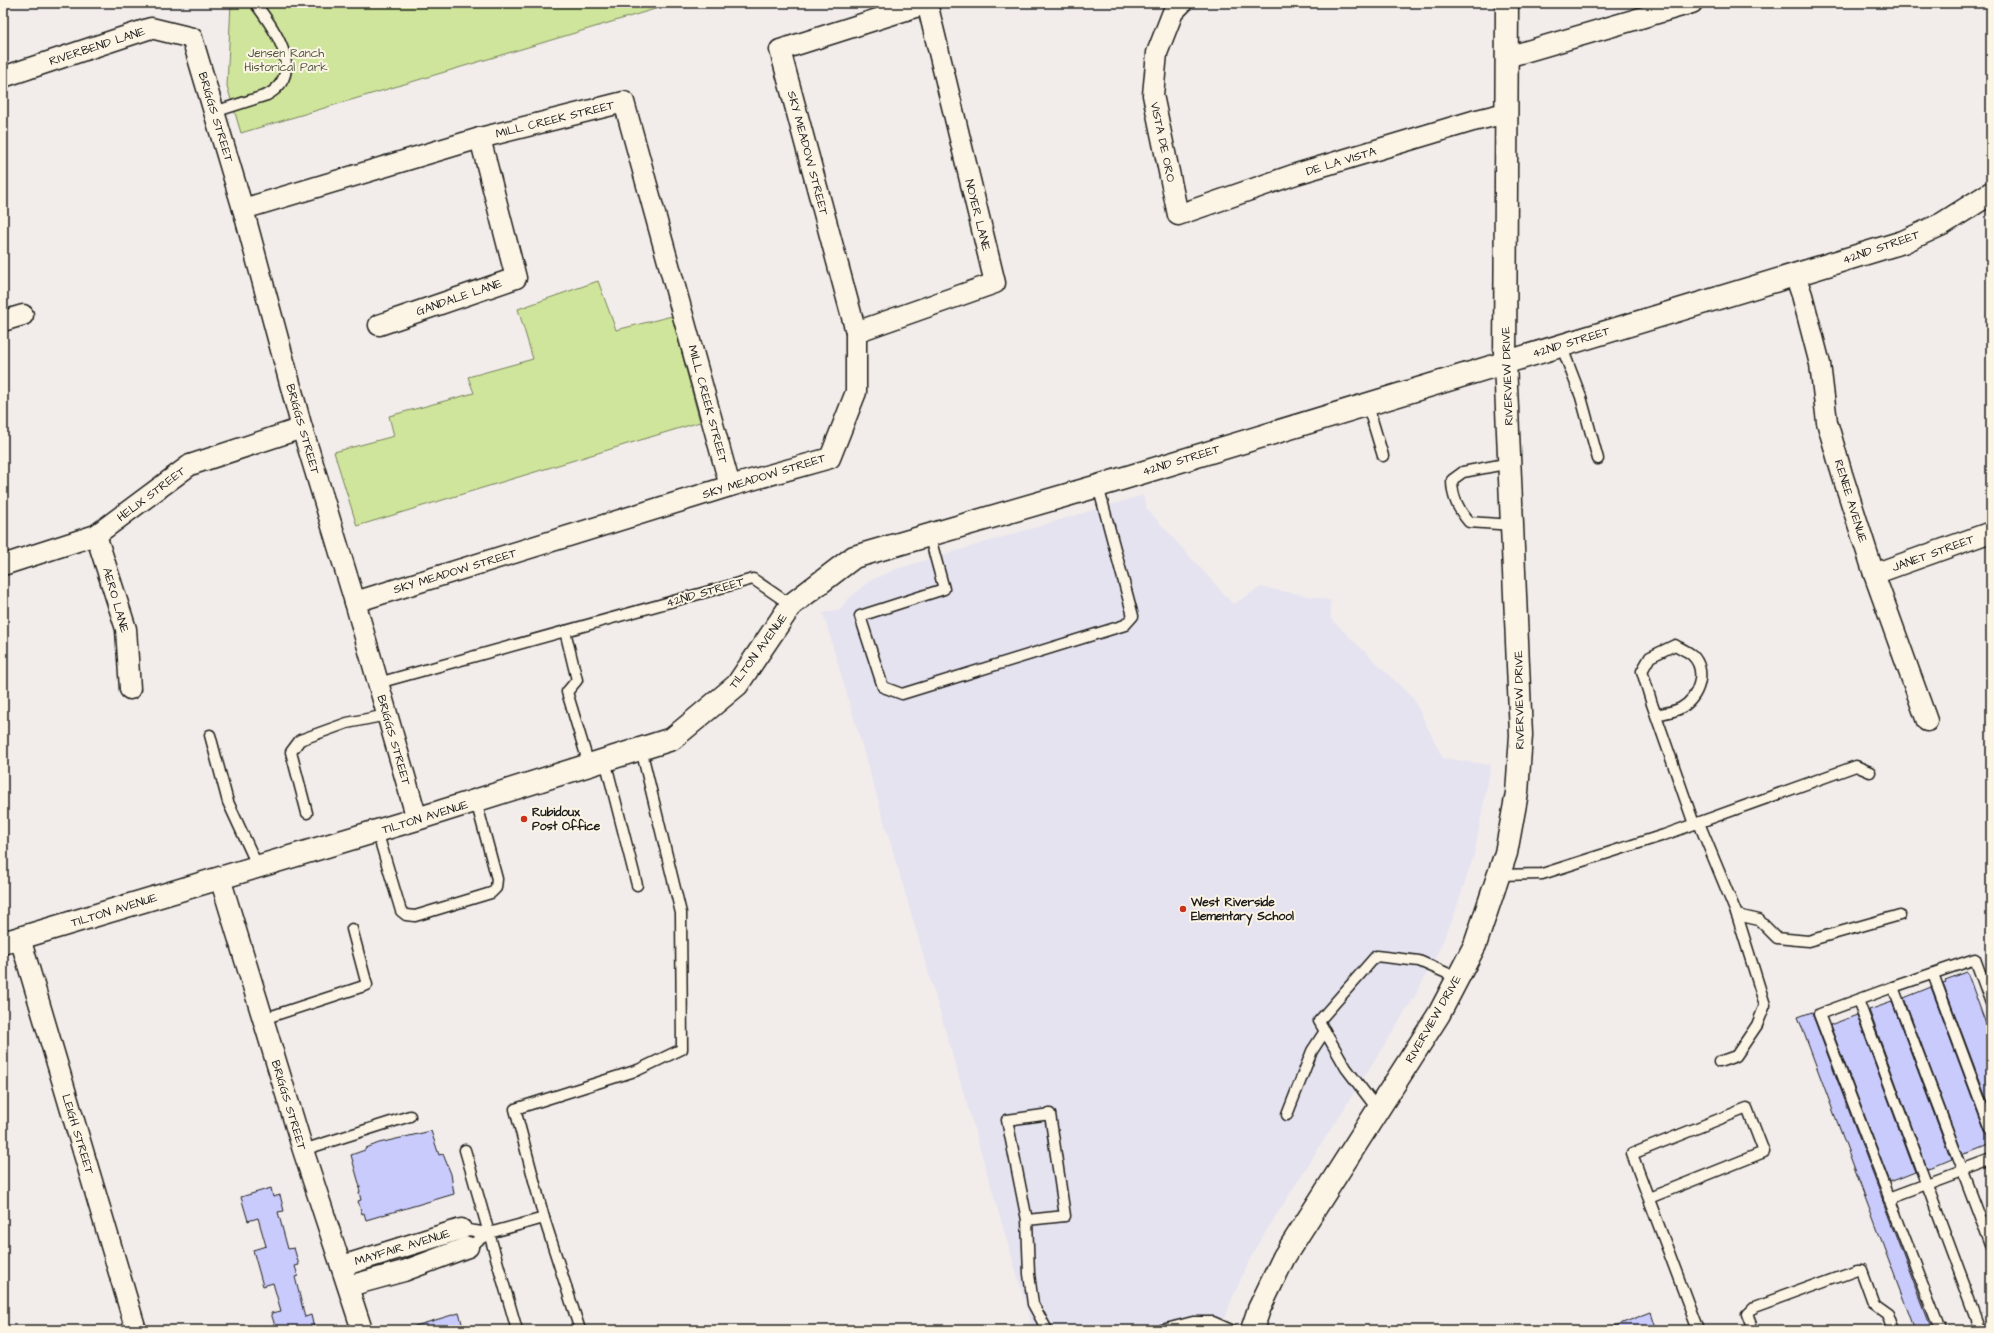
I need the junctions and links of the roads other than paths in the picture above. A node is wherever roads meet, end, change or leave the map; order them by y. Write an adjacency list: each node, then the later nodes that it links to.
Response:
1 (255, 3): 9 (lane)
2 (927, 3): 19 (street, NOYER LANE); 19 (street, SKY MEADOW STREET)
3 (1182, 3): 14 (street, VISTA DE ORO)
4 (1507, 3): 7 (street, RIVERVIEW DRIVE)
5 (1692, 3): 7 (street)
6 (192, 38): 8 (street, RIVERBEND LANE); 9 (street, BRIGGS STREET)
7 (1507, 57): 10 (street, RIVERVIEW DRIVE)
8 (3, 77)
9 (214, 112): 13 (street, BRIGGS STREET)
10 (1506, 113): 14 (street, DE LA VISTA); 21 (street, RIVERVIEW DRIVE)
11 (480, 138): 13 (street, MILL CREEK STREET); 18 (street, GANDALE LANE); 27 (street, MILL CREEK STREET)
12 (1991, 193): 15 (street, 42ND STREET)
13 (243, 209): 23 (street, BRIGGS STREET)
14 (1178, 215)
15 (1795, 275): 20 (street, 42ND STREET); 34 (street, RENEE AVENUE)
16 (23, 315): 17 (street)
17 (3, 321)
18 (379, 325)
19 (856, 332): 27 (street, SKY MEADOW STREET)
20 (1561, 345): 21 (street, 42ND STREET); 25 (lane)
21 (1505, 362): 22 (street, 42ND STREET); 26 (street, RIVERVIEW DRIVE)
22 (1367, 403): 24 (lane); 28 (street, 42ND STREET)
23 (302, 428): 32 (street, HELIX STREET); 35 (street, BRIGGS STREET)
24 (1383, 456)
25 (1598, 459)
26 (1510, 463): 29 (street, RIVERVIEW DRIVE); 29 (lane)
27 (730, 486): 35 (street, SKY MEADOW STREET)
28 (1098, 486): 31 (street, 42ND STREET); 31 (lane)
29 (1513, 525): 53 (street, RIVERVIEW DRIVE)
30 (1991, 532): 34 (street, JANET STREET)
31 (929, 534): 36 (street, 42ND STREET)
32 (96, 535): 33 (street, HELIX STREET); 39 (street, AERO LANE)
33 (3, 565)
34 (1874, 574): 42 (street, RENEE AVENUE)
35 (355, 602): 38 (street, BRIGGS STREET)
36 (791, 605): 37 (lane, 42ND STREET); 44 (street, TILTON AVENUE)
37 (566, 631): 38 (lane, 42ND STREET); 45 (lane)
38 (378, 683): 40 (street, BRIGGS STREET)
39 (130, 689)
40 (387, 715): 48 (lane); 49 (street, BRIGGS STREET)
41 (1656, 715): 41 (lane); 50 (lane)
42 (1927, 722)
43 (210, 735): 52 (lane)
44 (641, 749): 45 (street, TILTON AVENUE); 79 (lane)
45 (597, 763): 47 (street, TILTON AVENUE); 55 (lane)
46 (1870, 772): 50 (lane)
47 (476, 801): 49 (street, TILTON AVENUE); 51 (lane)
48 (307, 814)
49 (417, 819): 51 (street, TILTON AVENUE)
50 (1696, 824): 53 (lane); 56 (lane)
51 (377, 831): 52 (street, TILTON AVENUE)
52 (258, 867): 54 (street, TILTON AVENUE)
53 (1499, 875): 61 (street, RIVERVIEW DRIVE)
54 (220, 878): 59 (street, TILTON AVENUE); 65 (street, BRIGGS STREET)
55 (637, 885)
56 (1737, 915): 57 (lane); 67 (lane)
57 (1900, 915)
58 (352, 929): 65 (lane)
59 (11, 941): 89 (street, LEIGH STREET)
60 (1933, 974): 62 (lane); 64 (lane); 71 (lane)
61 (1458, 978): 66 (lane); 68 (street, RIVERVIEW DRIVE)
62 (1893, 987): 63 (lane); 75 (lane)
63 (1858, 1000): 76 (lane); 78 (lane)
64 (1991, 1003)
65 (263, 1019): 72 (street, BRIGGS STREET)
66 (1325, 1031): 68 (lane); 69 (lane)
67 (1719, 1062)
68 (1378, 1110): 96 (street, RIVERVIEW DRIVE)
69 (1287, 1115)
70 (410, 1116): 72 (lane)
71 (1991, 1130)
72 (303, 1150): 87 (street, BRIGGS STREET)
73 (465, 1150): 82 (lane)
74 (1991, 1160): 75 (lane)
75 (1962, 1170): 76 (lane); 84 (lane)
76 (1927, 1185): 78 (lane); 101 (lane)
77 (1649, 1198): 77 (lane); 97 (lane)
78 (1890, 1198): 100 (lane)
79 (544, 1218): 82 (lane); 92 (lane)
80 (1027, 1220): 80 (lane); 93 (lane)
81 (461, 1229): 82 (lane); 83 (street, MAYFAIR AVENUE)
82 (489, 1233): 85 (lane); 91 (lane)
83 (422, 1241): 86 (street); 87 (street, MAYFAIR AVENUE)
84 (1991, 1246)
85 (468, 1247): 86 (street, MAYFAIR AVENUE)
86 (428, 1262): 88 (street, MAYFAIR AVENUE)
87 (342, 1266): 88 (street, BRIGGS STREET)
88 (349, 1286): 90 (street, BRIGGS STREET)
89 (136, 1330)
90 (362, 1330)
91 (517, 1330)
92 (580, 1330)
93 (1047, 1330)
94 (1162, 1330): 95 (lane)
95 (1231, 1330)
96 (1252, 1330)
97 (1698, 1330)
98 (1753, 1330): 99 (lane)
99 (1893, 1330)
100 (1940, 1330)
101 (1981, 1330)

